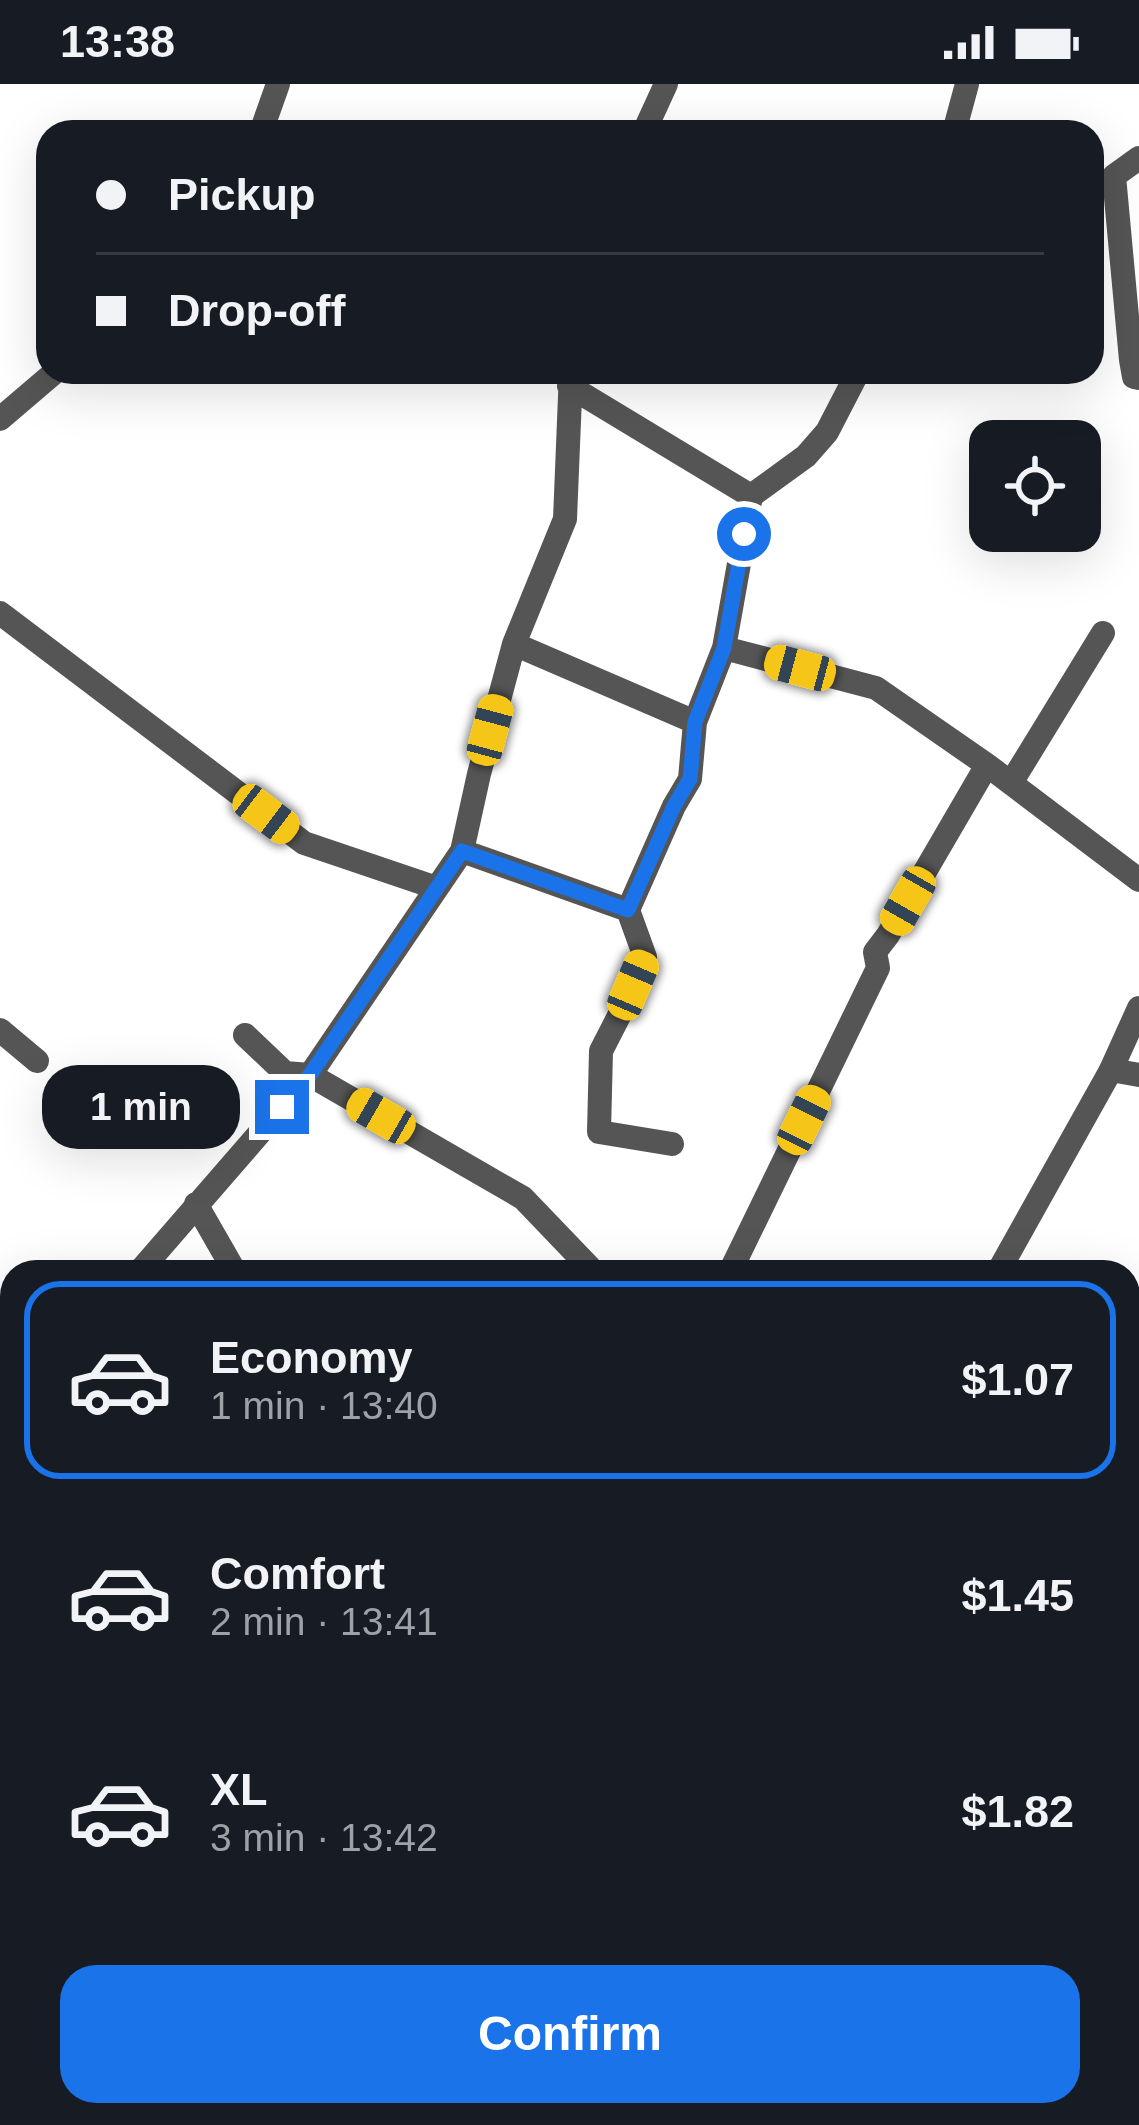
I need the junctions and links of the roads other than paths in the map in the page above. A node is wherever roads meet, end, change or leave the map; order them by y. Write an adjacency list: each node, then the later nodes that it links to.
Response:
1 (278, 84): 4 (street)
2 (666, 84): 5 (street)
3 (967, 84): 6 (street)
4 (265, 120)
5 (650, 120)
6 (957, 120)
7 (1139, 158): 8 (street)
8 (1139, 377)
9 (41, 384): 13 (street)
10 (570, 384): 17 (street)
11 (578, 384): 14 (street)
12 (852, 384): 14 (street)
13 (0, 418)
14 (751, 496): 18 (street)
15 (0, 613): 24 (street)
16 (1103, 633): 21 (street)
17 (514, 644): 19 (street); 22 (street)
18 (724, 648): 19 (street); 20 (street)
19 (695, 722): 25 (street)
20 (986, 765): 21 (street); 38 (street)
21 (1011, 783): 23 (street)
22 (462, 851): 24 (street); 25 (street)
23 (1139, 880)
24 (437, 888): 31 (street)
25 (628, 910): 33 (street)
26 (1139, 1008): 30 (street)
27 (0, 1030): 29 (street)
28 (245, 1035): 31 (street)
29 (37, 1061)
30 (1112, 1070): 32 (street); 39 (street)
31 (310, 1075): 34 (street); 37 (street)
32 (1139, 1075)
33 (672, 1144)
34 (196, 1204): 35 (street); 36 (street)
35 (149, 1260)
36 (228, 1260)
37 (582, 1260)
38 (736, 1260)
39 (1005, 1260)

